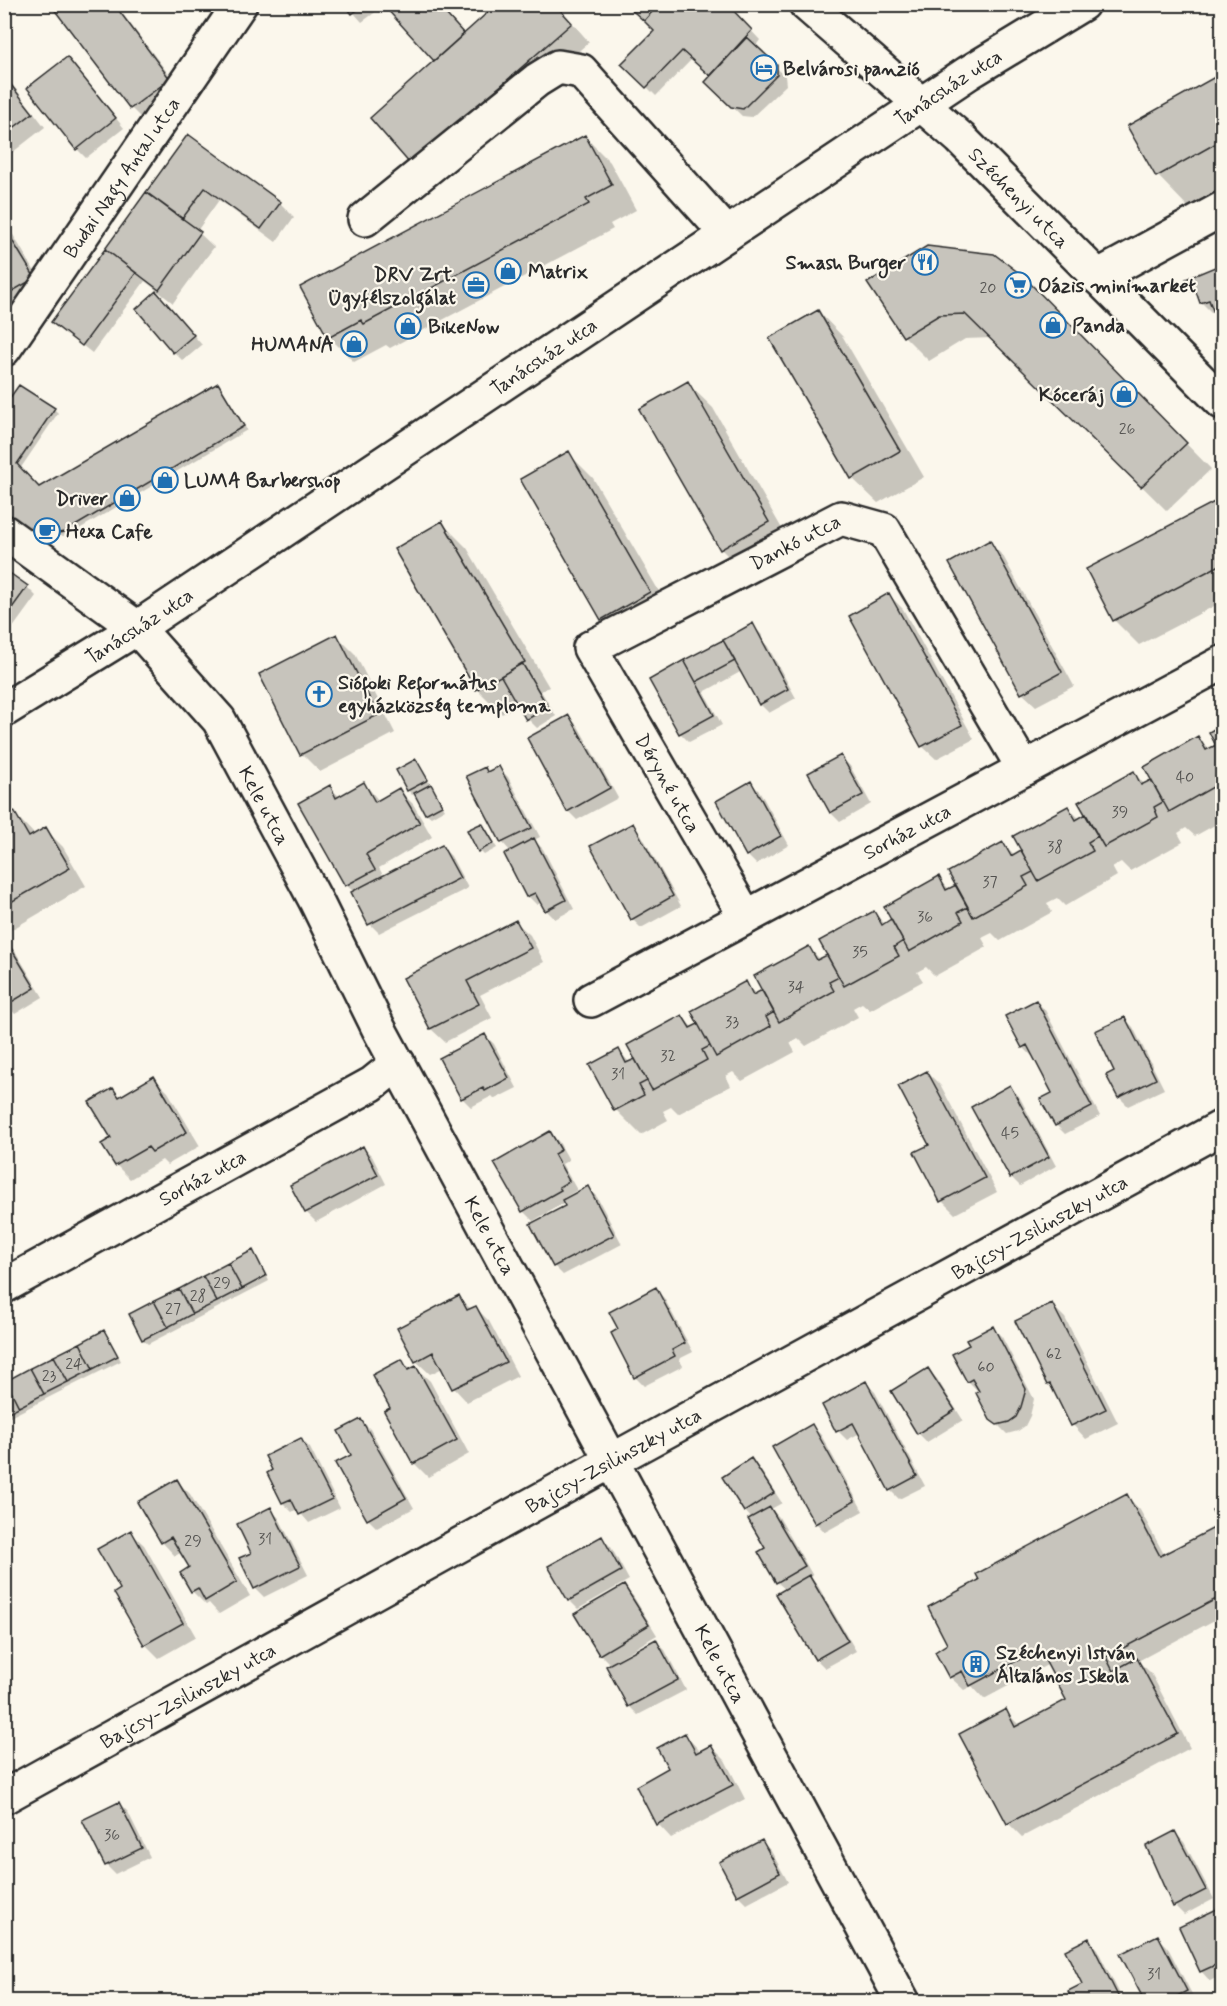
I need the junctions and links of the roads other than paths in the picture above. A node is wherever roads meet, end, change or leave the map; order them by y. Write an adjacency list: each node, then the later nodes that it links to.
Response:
1 (240, 4): 9 (street, Budai Nagy Antal utca)
2 (1082, 4): 4 (street, Tanácsház utca)
3 (806, 5): 4 (street, Széchenyi utca)
4 (920, 105): 7 (street, Tanácsház utca); 8 (street, Széchenyi utca)
5 (1222, 209): 8 (street)
6 (365, 219): 7 (street)
7 (727, 234): 12 (street, Tanácsház utca)
8 (1097, 277): 10 (street, Széchenyi utca)
9 (4, 349)
10 (1222, 402)
11 (4, 532): 12 (street, Kele utca)
12 (137, 628): 15 (street, Tanácsház utca); 19 (street, Kele utca)
13 (590, 648): 16 (street, Dankó utca); 17 (street, Déryné utca)
14 (1222, 663): 16 (street, Sorház utca)
15 (4, 710)
16 (1024, 769): 17 (street, Sorház utca)
17 (746, 917): 18 (street, Sorház utca)
18 (591, 1000)
19 (398, 1063): 21 (street, Sorház utca); 22 (street, Kele utca)
20 (1222, 1127): 22 (street, Bajcsy-Zsilinszky utca)
21 (4, 1286)
22 (613, 1460): 23 (street, Bajcsy-Zsilinszky utca); 24 (street, Kele utca)
23 (4, 1797)
24 (903, 2001)

